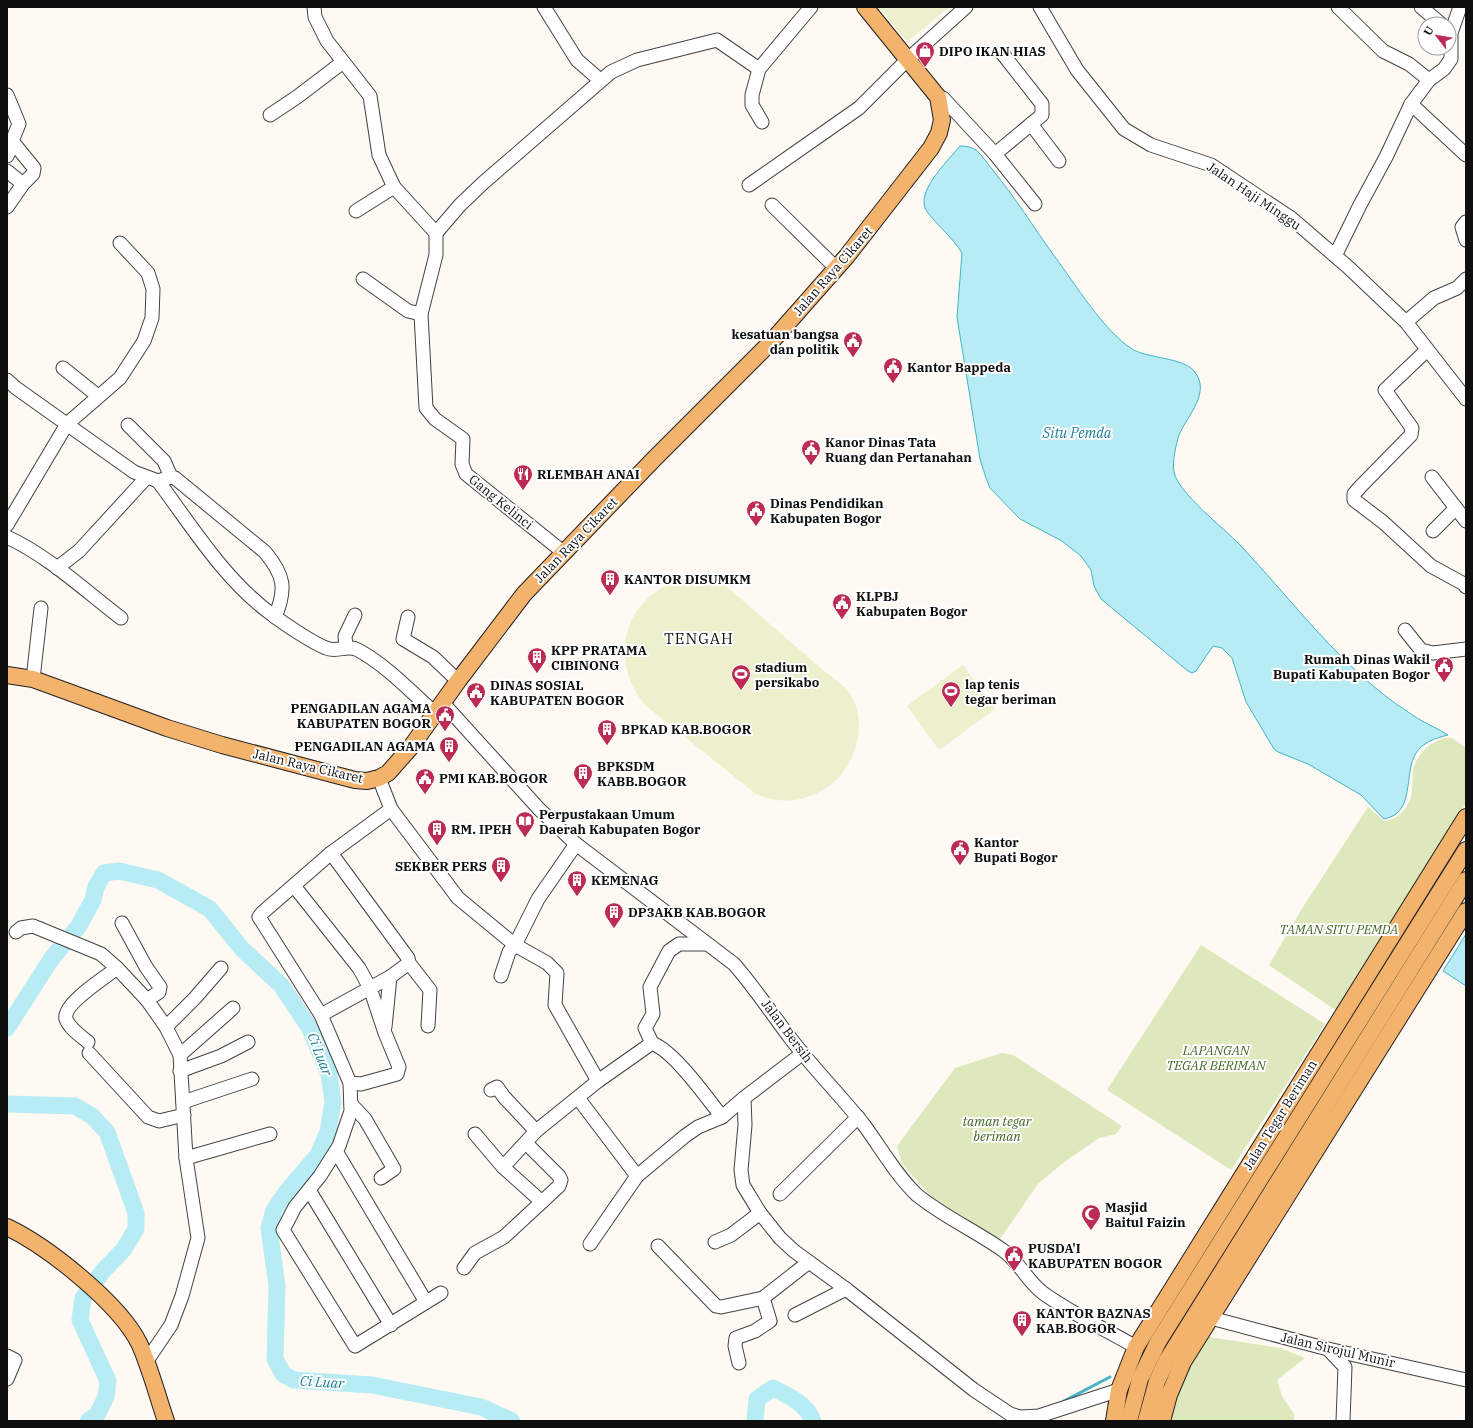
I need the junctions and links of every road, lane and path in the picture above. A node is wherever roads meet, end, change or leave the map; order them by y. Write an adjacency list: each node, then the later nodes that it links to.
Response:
1 (314, 7): 15 (street)
2 (544, 7): 17 (street)
3 (811, 7): 16 (street)
4 (865, 7): 14 (main road)
5 (966, 7): 14 (street)
6 (1040, 7): 44 (street, Jalan Haji Minggu)
7 (1338, 7): 18 (street)
8 (1421, 7): 10 (street)
9 (1460, 7): 11 (street)
10 (1432, 16)
11 (1454, 16)
12 (1002, 52): 25 (street)
13 (1451, 56): 18 (street)
14 (907, 60): 20 (main road); 34 (street)
15 (343, 62): 22 (street); 35 (street)
16 (760, 69): 17 (street); 24 (street)
17 (600, 80): 41 (street)
18 (1428, 80): 21 (street)
19 (7, 95): 33 (street)
20 (938, 97): 28 (street); 45 (main road, Jalan Raya Cikaret)
21 (1411, 104): 29 (street); 44 (street)
22 (270, 115)
23 (7, 116): 26 (street)
24 (762, 122)
25 (1031, 124): 28 (street); 31 (street)
26 (7, 138)
27 (7, 144): 30 (street)
28 (995, 154): 36 (street)
29 (1466, 155)
30 (7, 156)
31 (1059, 162)
32 (7, 171): 33 (street)
33 (23, 184): 38 (street)
34 (749, 185)
35 (394, 187): 39 (street); 41 (street)
36 (1035, 204)
37 (772, 205): 45 (street)
38 (7, 207)
39 (356, 211)
40 (1466, 222): 42 (street)
41 (436, 233): 48 (street, Gang Kelinci)
42 (1466, 240)
43 (120, 243): 53 (street)
44 (1335, 256): 49 (street, Jalan Haji Minggu)
45 (836, 268): 65 (main road, Jalan Raya Cikaret)
46 (363, 279): 48 (street)
47 (1466, 279): 49 (street)
48 (421, 314): 65 (street, Gang Kelinci)
49 (1406, 322): 50 (street, Jalan Haji Minggu)
50 (1427, 350): 54 (street, Jalan Haji Minggu); 67 (street)
51 (63, 368): 53 (street)
52 (7, 380): 55 (street)
53 (98, 396): 55 (street)
54 (1466, 399)
55 (67, 424): 59 (street); 62 (street)
56 (128, 425): 57 (street)
57 (171, 477): 59 (street); 70 (street)
58 (1432, 477): 60 (street)
59 (152, 480): 66 (street); 70 (street)
60 (1456, 508): 61 (street); 63 (street)
61 (1466, 521)
62 (7, 525)
63 (1433, 531)
64 (7, 537): 66 (street)
65 (563, 552): 78 (main road, Jalan Raya Cikaret)
66 (57, 568): 72 (street)
67 (1466, 587)
68 (40, 608): 77 (street)
69 (355, 615): 74 (street)
70 (275, 617): 74 (street)
71 (408, 617): 78 (street)
72 (121, 618)
73 (1405, 630): 75 (street)
74 (346, 647): 79 (street, Jalan Bersih)
75 (1466, 649)
76 (7, 675): 77 (main road, Jalan Raya Cikaret)
77 (33, 679): 80 (main road, Jalan Raya Cikaret)
78 (458, 681): 79 (main road, Jalan Raya Cikaret)
79 (439, 708): 80 (main road, Jalan Raya Cikaret); 83 (street, Jalan Bersih)
80 (378, 778): 81 (street)
81 (391, 809): 85 (street); 93 (street)
82 (1466, 817): 149 (main road, Jalan Tegar Beriman)
83 (576, 844): 92 (street, Jalan Bersih); 93 (street)
84 (1466, 850): 86 (main road, Jalan Tegar Beriman)
85 (331, 853): 88 (street); 94 (street)
86 (1447, 881): 87 (main road); 159 (main road, Jalan Tegar Beriman)
87 (1463, 885): 95 (main road)
88 (294, 886): 101 (street); 104 (street)
89 (1466, 911): 98 (main road)
90 (122, 923): 102 (street)
91 (16, 932): 96 (street)
92 (706, 944): 109 (street); 110 (street, Jalan Bersih)
93 (515, 945): 99 (street); 114 (street)
94 (409, 962): 100 (street); 105 (street)
95 (1412, 966): 98 (main road); 160 (main road)
96 (117, 968): 102 (street); 120 (street)
97 (221, 968): 106 (street)
98 (1426, 975): 147 (main road)
99 (500, 976)
100 (390, 977): 101 (street); 107 (street)
101 (370, 988): 104 (street); 107 (street)
102 (147, 1000): 106 (street)
103 (233, 1008): 111 (street)
104 (321, 1015): 115 (street)
105 (428, 1026)
106 (166, 1027): 111 (street)
107 (385, 1033): 115 (street)
108 (248, 1042): 112 (street)
109 (652, 1043): 114 (street); 121 (street)
110 (803, 1053): 117 (street); 122 (street, Jalan Bersih)
111 (180, 1055): 112 (street)
112 (180, 1071): 120 (street)
113 (252, 1079): 120 (street)
114 (598, 1081): 118 (street)
115 (350, 1083): 119 (street)
116 (492, 1090): 123 (street)
117 (748, 1094): 121 (street); 135 (street)
118 (578, 1098): 123 (street); 130 (street)
119 (351, 1104): 127 (street); 131 (street)
120 (183, 1108): 128 (street)
121 (722, 1117): 130 (street)
122 (858, 1118): 133 (street); 149 (street, Jalan Bersih)
123 (536, 1131): 126 (street)
124 (270, 1134): 128 (street)
125 (474, 1134): 129 (street)
126 (526, 1143): 129 (street); 134 (street)
127 (336, 1151): 132 (street); 145 (street)
128 (186, 1158): 152 (street)
129 (503, 1167): 134 (street)
130 (636, 1176): 138 (street)
131 (381, 1178)
132 (309, 1190): 148 (street); 148 (street)
133 (780, 1194)
134 (542, 1202): 141 (street)
135 (760, 1213): 137 (street); 140 (street)
136 (7, 1227): 152 (main road)
137 (715, 1242)
138 (590, 1244)
139 (658, 1246): 144 (street)
140 (809, 1262): 142 (street); 144 (street)
141 (464, 1268)
142 (846, 1289): 146 (street); 156 (street)
143 (441, 1293): 145 (street)
144 (763, 1298): 153 (street)
145 (426, 1302): 148 (street)
146 (795, 1316)
147 (1211, 1318): 150 (street, Jalan Sirojul Munir); 161 (main road)
148 (391, 1325)
149 (1136, 1347): 156 (main road, Jalan Tegar Beriman)
150 (1328, 1348): 154 (street, Jalan Sirojul Munir); 162 (street)
151 (7, 1356): 155 (street)
152 (146, 1362): 157 (main road)
153 (739, 1363)
154 (1465, 1377)
155 (7, 1378)
156 (1119, 1390): 158 (main road, Jalan Tegar Beriman)
157 (166, 1421)
158 (1114, 1421)
159 (1130, 1421)
160 (1146, 1421)
161 (1162, 1421)
162 (1343, 1421)

